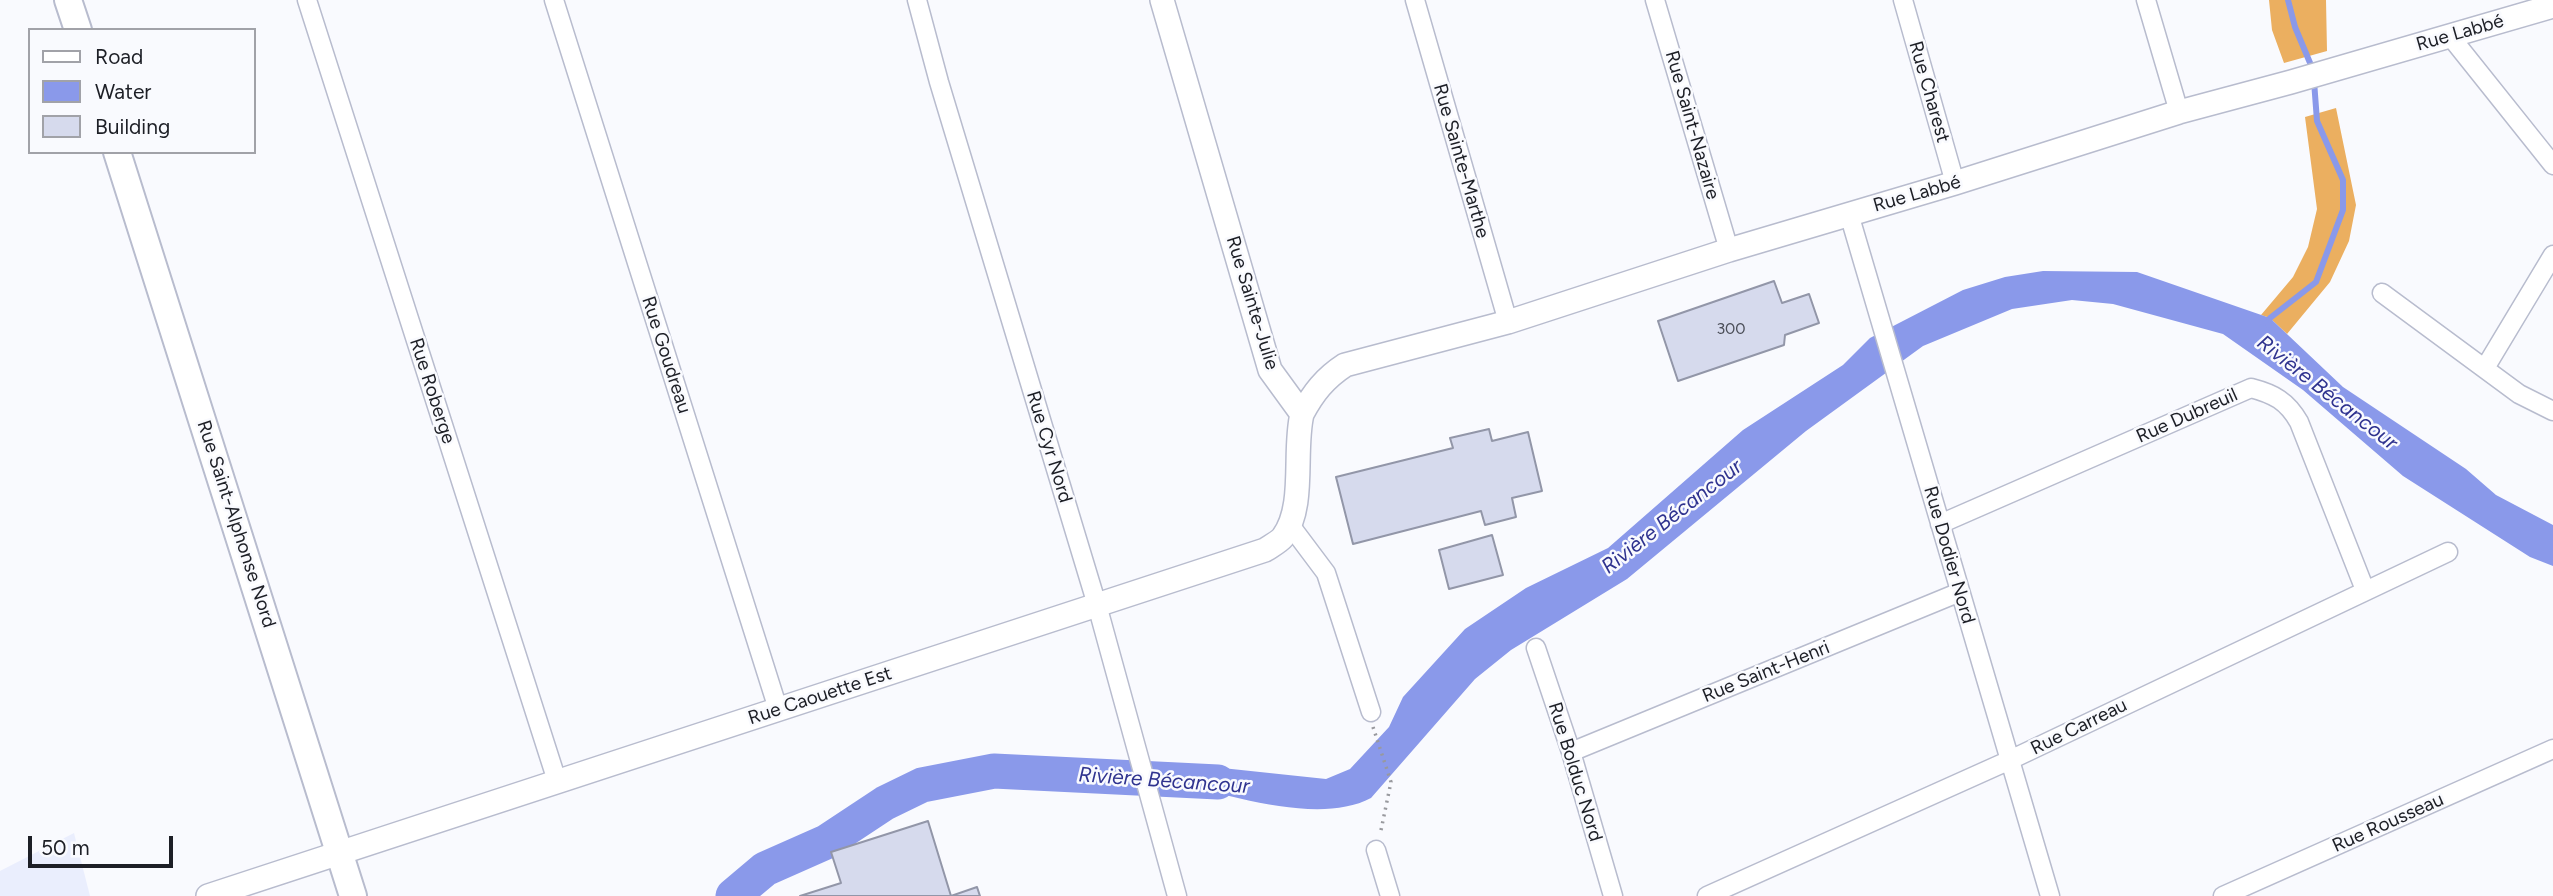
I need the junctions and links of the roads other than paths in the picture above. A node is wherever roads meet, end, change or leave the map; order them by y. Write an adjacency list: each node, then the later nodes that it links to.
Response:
1 (68, 0): 11 (main road)
2 (307, 0): 37 (street, Rue Roberge)
3 (554, 0): 32 (street, Rue Goudreau)
4 (917, 0): 30 (street, Rue Cyr Nord)
5 (1162, 0): 24 (street, Rue Sainte-Julie)
6 (1415, 0): 21 (street, Rue Sainte-Marthe)
7 (1655, 0): 18 (street, Rue Saint-Nazaire)
8 (1903, 0): 16 (street, Rue Charest)
9 (2146, 0): 13 (street)
10 (2553, 6): 12 (street, Rue Labbé)
11 (77, 28)
12 (2450, 36): 13 (street, Rue Labbé); 15 (street)
13 (2179, 111): 16 (street, Rue Labbé)
14 (118, 154): 39 (main road, Rue Saint-Alphonse Nord)
15 (2553, 165)
16 (1955, 183): 17 (street, Rue Labbé)
17 (1849, 214): 18 (street, Rue Labbé); 25 (street, Rue Dodier Nord)
18 (1729, 250): 21 (street, Rue Labbé)
19 (2553, 255): 22 (street)
20 (2382, 293): 22 (street)
21 (1508, 322): 24 (street, Rue Labbé)
22 (2485, 368): 23 (street)
23 (2553, 411)
24 (1302, 414): 26 (street)
25 (1940, 524): 28 (street, Rue Dubreuil); 29 (street, Rue Dodier Nord)
26 (1290, 525): 30 (street, Rue Caouette Est); 33 (street)
27 (2448, 552): 28 (street, Rue Carreau)
28 (2365, 590): 36 (street, Rue Carreau)
29 (1960, 592): 35 (street, Rue Saint-Henri); 36 (street, Rue Dodier Nord)
30 (1097, 605): 32 (street, Rue Caouette Est); 42 (street, Rue Cyr Nord)
31 (1536, 649): 35 (street, Rue Bolduc Nord)
32 (778, 709): 37 (street, Rue Caouette Est)
33 (1371, 718)
34 (2553, 749): 47 (street, Rue Rousseau)
35 (1571, 752): 44 (street, Rue Bolduc Nord)
36 (2010, 760): 45 (street, Rue Carreau); 46 (street, Rue Dodier Nord)
37 (556, 782): 39 (street, Rue Caouette Est)
38 (1376, 850): 43 (street)
39 (340, 852): 40 (street, Rue Caouette Est); 41 (main road, Rue Saint-Alphonse Nord)
40 (208, 896)
41 (353, 896)
42 (1177, 896)
43 (1390, 896)
44 (1613, 896)
45 (1707, 896)
46 (2050, 896)
47 (2223, 896)

